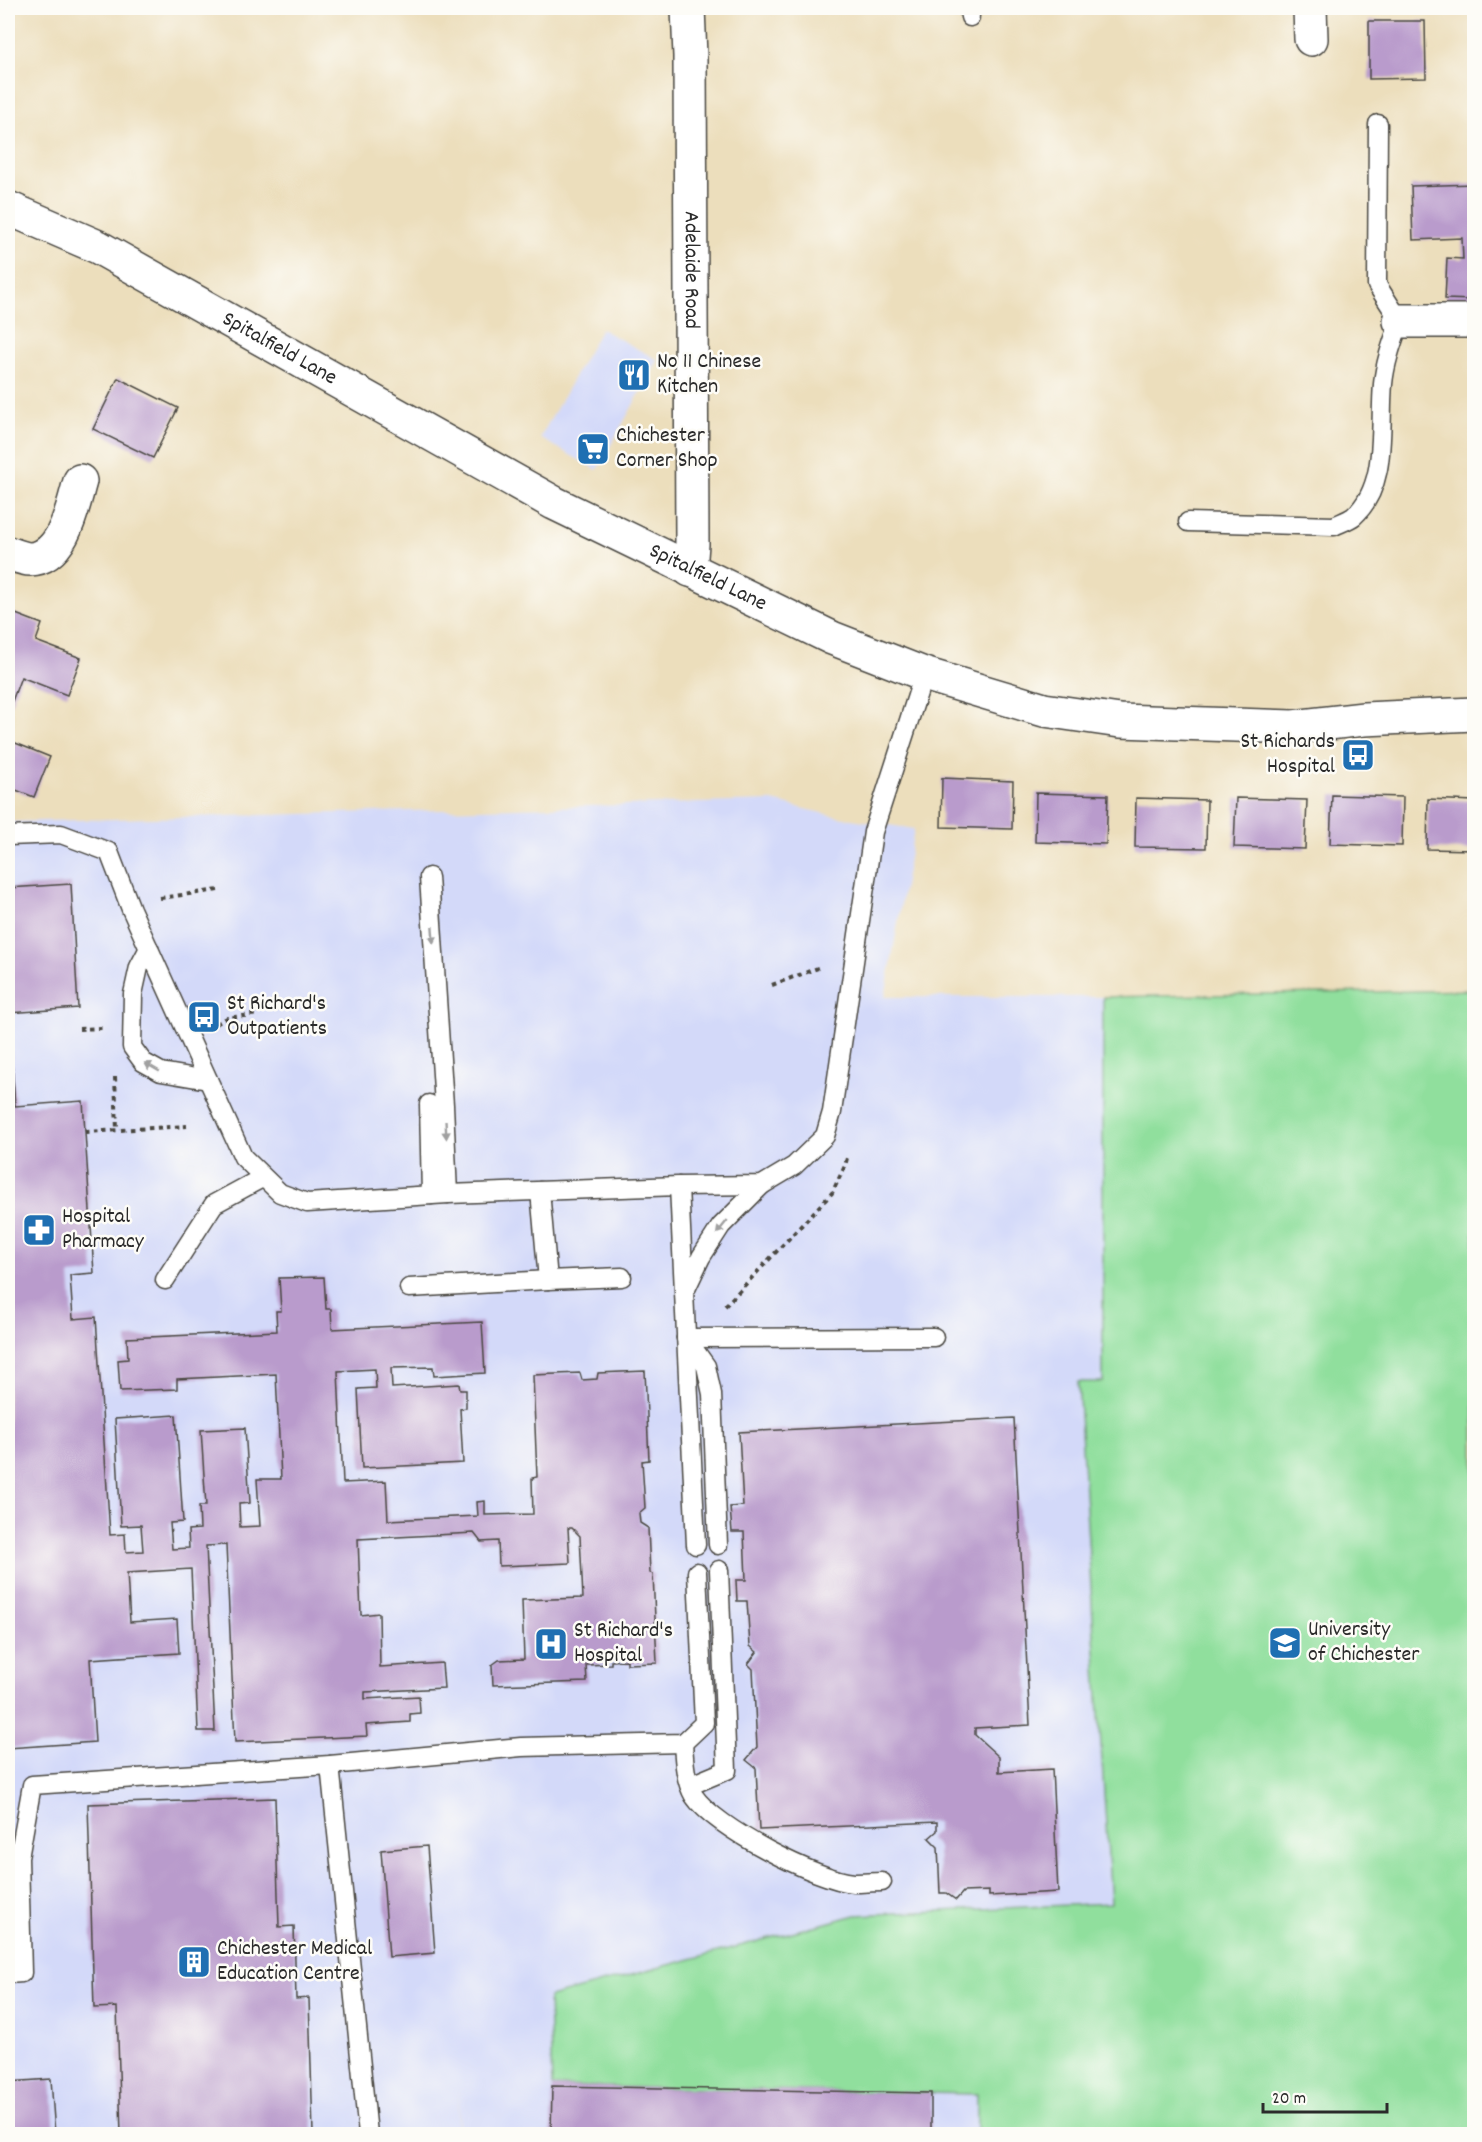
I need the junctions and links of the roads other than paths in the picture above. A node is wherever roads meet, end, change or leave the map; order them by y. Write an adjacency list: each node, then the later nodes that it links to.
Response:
1 (688, 8): 11 (main road, Adelaide Road)
2 (1310, 8): 3 (main road)
3 (1311, 39)
4 (1378, 124): 6 (lane)
5 (8, 208): 11 (main road, Spitalfield Lane)
6 (1400, 321): 7 (main road); 9 (lane)
7 (1474, 321)
8 (80, 481): 10 (main road)
9 (1188, 522)
10 (8, 553)
11 (690, 570): 12 (main road, Spitalfield Lane)
12 (924, 674): 13 (main road, Spitalfield Lane); 20 (lane)
13 (1474, 714)
14 (8, 836): 16 (lane)
15 (429, 877): 23 (lane, one-way to 23)
16 (149, 948): 17 (lane); 17 (lane, one-way to 16)
17 (208, 1080): 19 (lane)
18 (429, 1104): 23 (lane)
19 (262, 1178): 23 (lane); 25 (lane)
20 (762, 1185): 21 (lane); 28 (lane, one-way to 28)
21 (679, 1186): 22 (lane); 28 (lane)
22 (540, 1191): 23 (lane); 26 (lane)
23 (440, 1195)
24 (621, 1276): 26 (lane)
25 (165, 1280)
26 (548, 1280): 27 (lane)
27 (409, 1288)
28 (684, 1294): 30 (lane)
29 (934, 1337): 30 (lane)
30 (686, 1338): 31 (lane); 32 (lane)
31 (696, 1545)
32 (718, 1545)
33 (719, 1570): 37 (lane)
34 (697, 1572): 35 (lane)
35 (683, 1743): 36 (lane); 37 (lane)
36 (330, 1765): 39 (lane); 40 (lane)
37 (691, 1785): 38 (lane)
38 (882, 1882)
39 (8, 1974)
40 (368, 2134)

